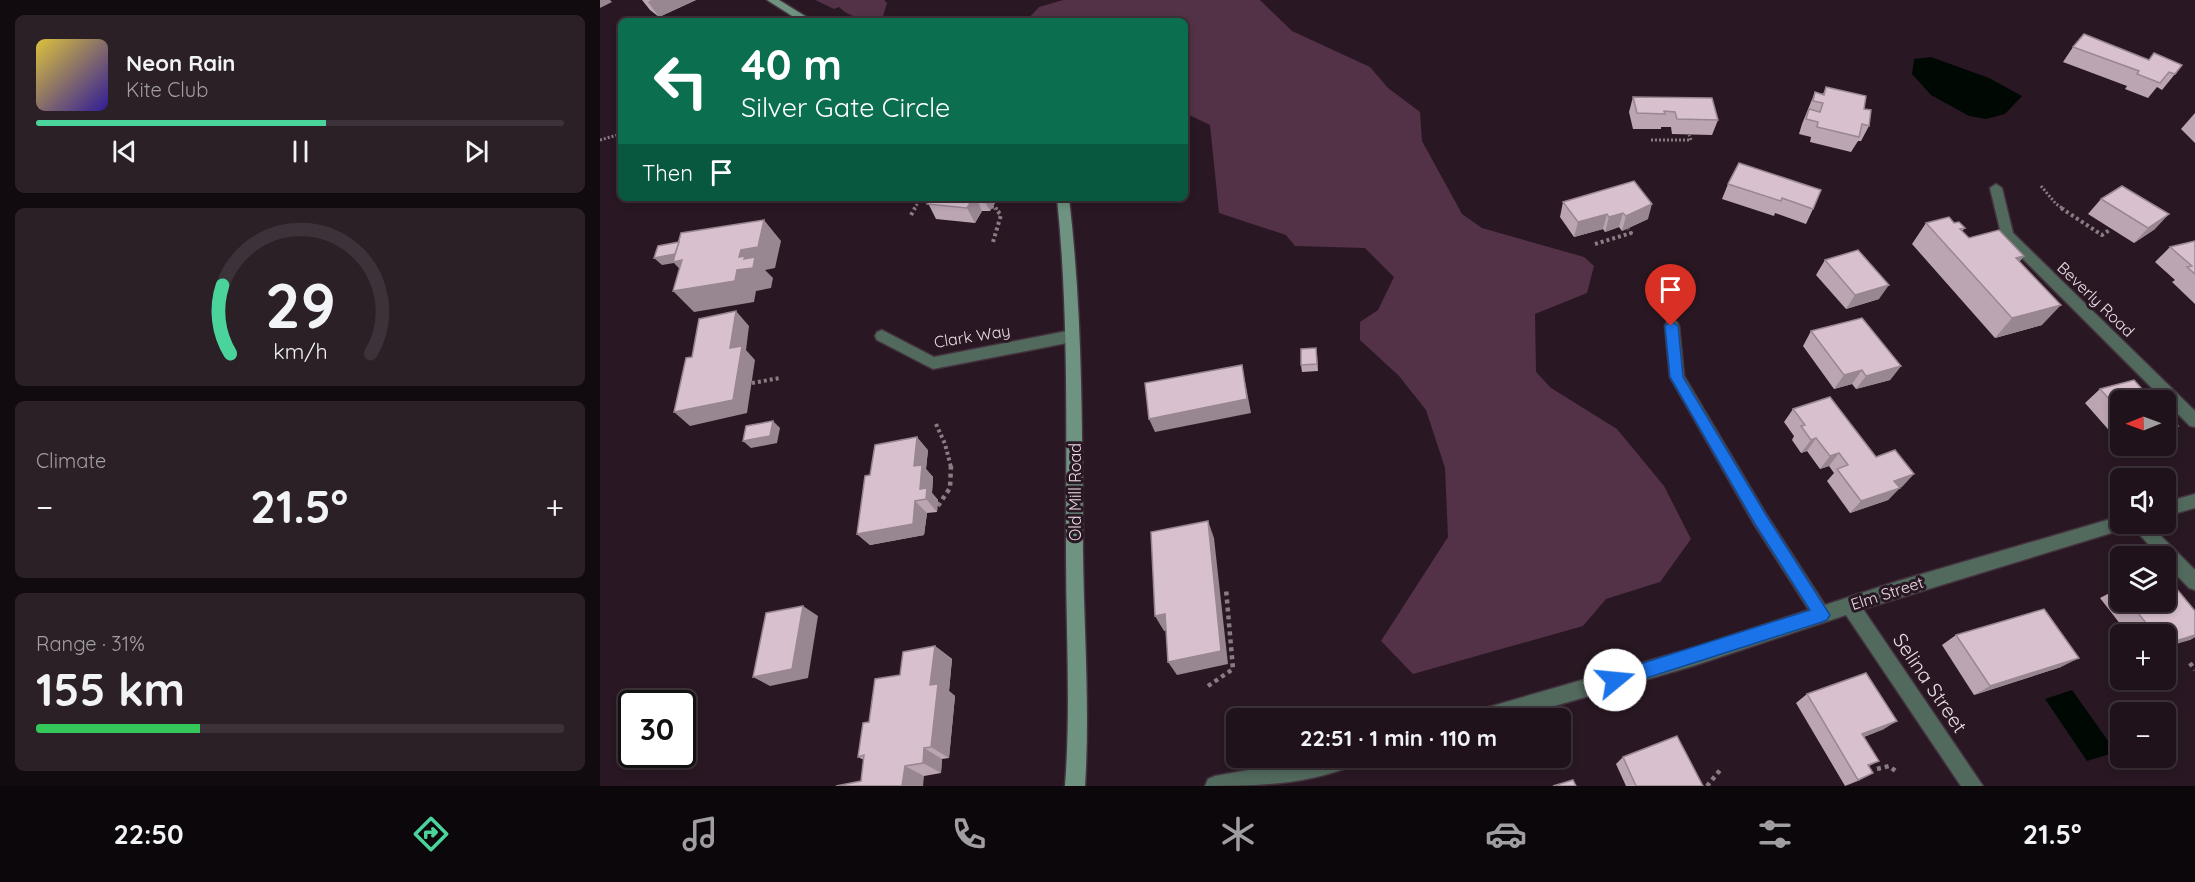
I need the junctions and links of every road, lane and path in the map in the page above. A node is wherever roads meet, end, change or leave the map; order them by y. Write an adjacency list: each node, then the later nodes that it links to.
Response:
1 (772, 0): 2 (street)
2 (803, 18)
3 (618, 135): 5 (path)
4 (1689, 135): 6 (path)
5 (600, 140)
6 (1651, 140)
7 (2041, 186): 14 (path)
8 (1996, 188): 22 (street, Beverly Road)
9 (1064, 201): 19 (street, Old Mill Road)
10 (918, 203): 12 (path)
11 (992, 207): 15 (path)
12 (911, 215)
13 (1628, 229): 16 (path)
14 (2111, 229)
15 (993, 242)
16 (1595, 243)
17 (1671, 326): 32 (street)
18 (882, 336): 19 (street, Clark Way)
19 (1072, 336): 41 (street, Old Mill Road)
20 (780, 378): 21 (path)
21 (752, 383)
22 (2195, 421)
23 (936, 424): 25 (path)
24 (2195, 501): 26 (street)
25 (938, 506)
26 (2176, 506)
27 (2110, 526): 31 (street, Elm Street)
28 (2148, 534): 29 (street)
29 (2195, 582)
30 (1226, 589): 35 (path)
31 (1850, 605): 32 (street, Elm Street); 44 (street, Selina Street)
32 (1822, 615): 36 (street, Elm Street)
33 (2190, 663): 34 (path)
34 (2195, 670)
35 (1208, 686)
36 (1517, 708)
37 (1312, 768): 42 (street)
38 (1721, 769): 43 (path)
39 (1877, 769): 40 (path)
40 (1897, 772)
41 (1075, 786)
42 (1215, 786)
43 (1707, 786)
44 (1972, 786)

